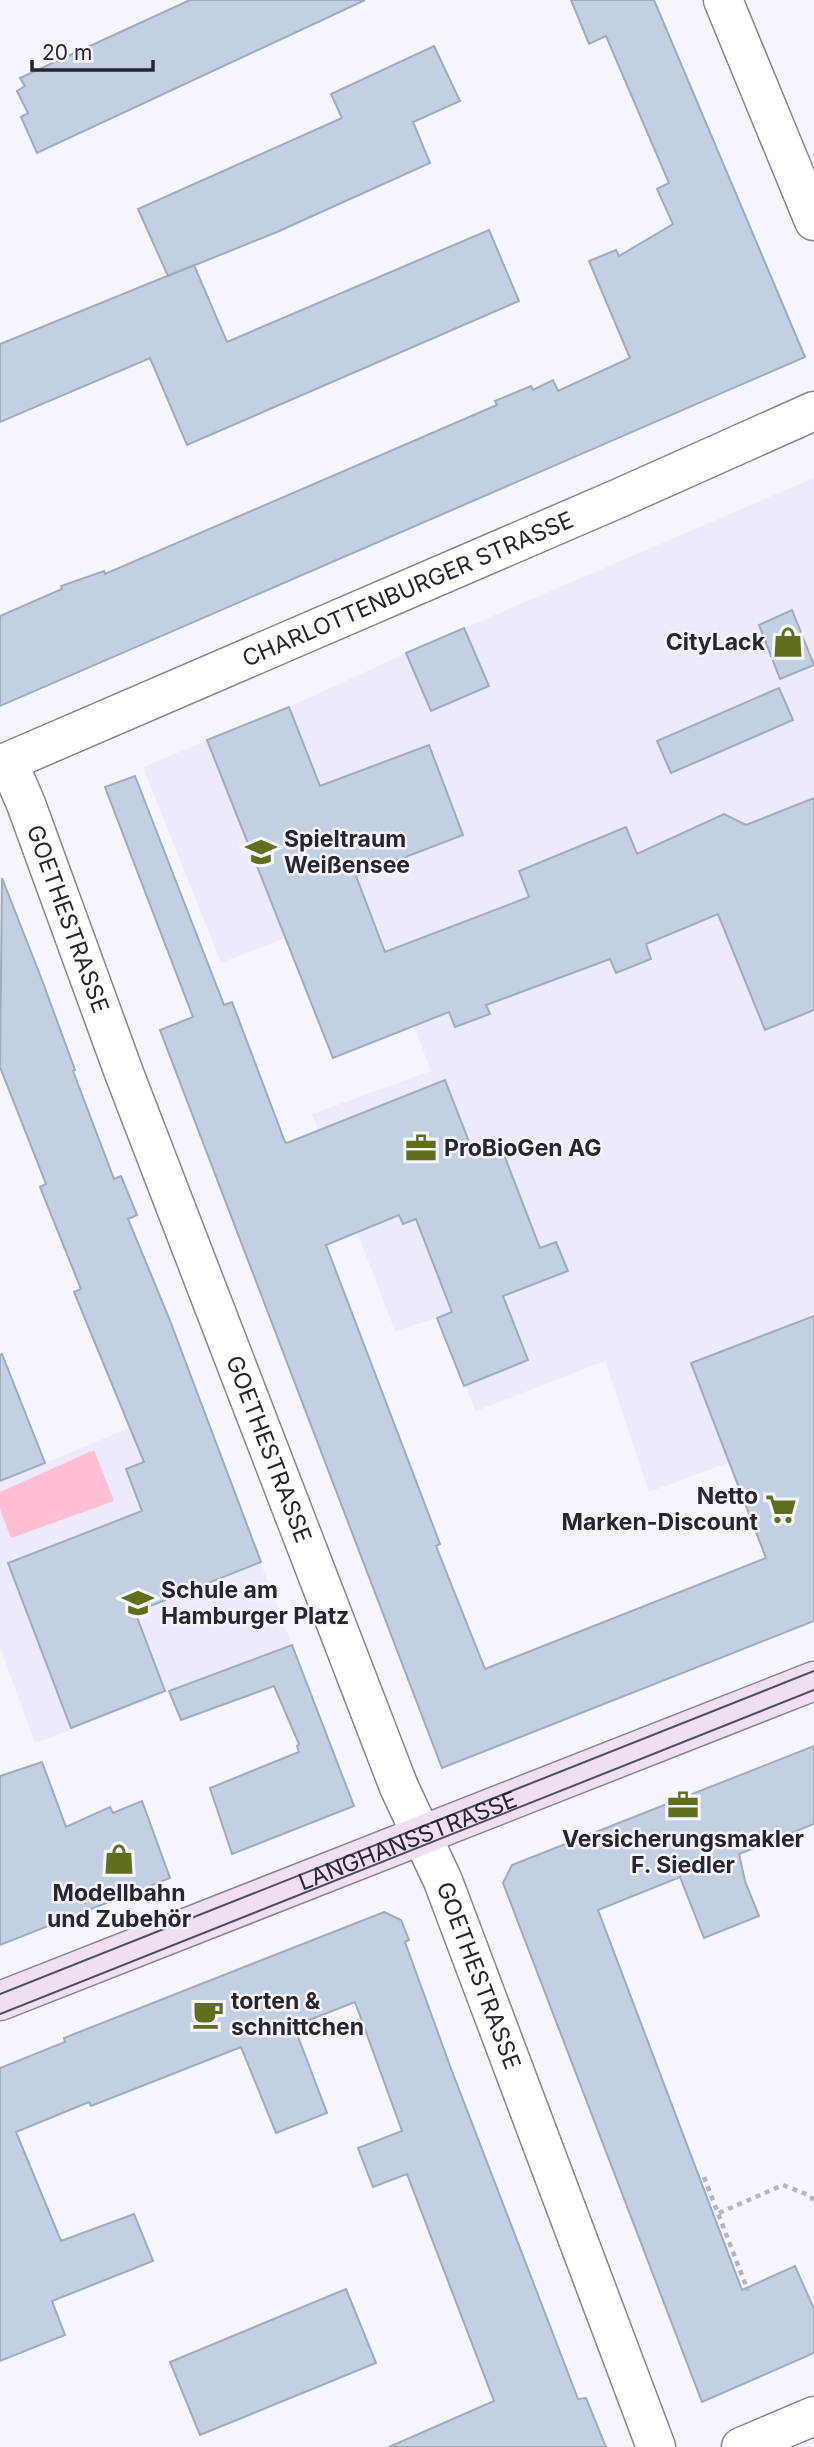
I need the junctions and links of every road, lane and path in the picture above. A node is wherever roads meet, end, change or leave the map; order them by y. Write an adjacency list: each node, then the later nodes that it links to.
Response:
1 (723, 0): 2 (street)
2 (814, 221)
3 (814, 411): 4 (street, CHARLOTTENBURGER STRASSE)
4 (4, 763): 6 (street, GOETHESTRASSE)
5 (814, 1681): 6 (street, LANGHANSSTRASSE)
6 (422, 1836): 7 (street, LANGHANSSTRASSE); 13 (street, GOETHESTRASSE)
7 (0, 2001)
8 (704, 2177): 10 (path)
9 (814, 2203): 10 (path)
10 (719, 2213): 11 (path)
11 (748, 2291)
12 (814, 2416): 14 (street)
13 (656, 2447)
14 (741, 2447)

